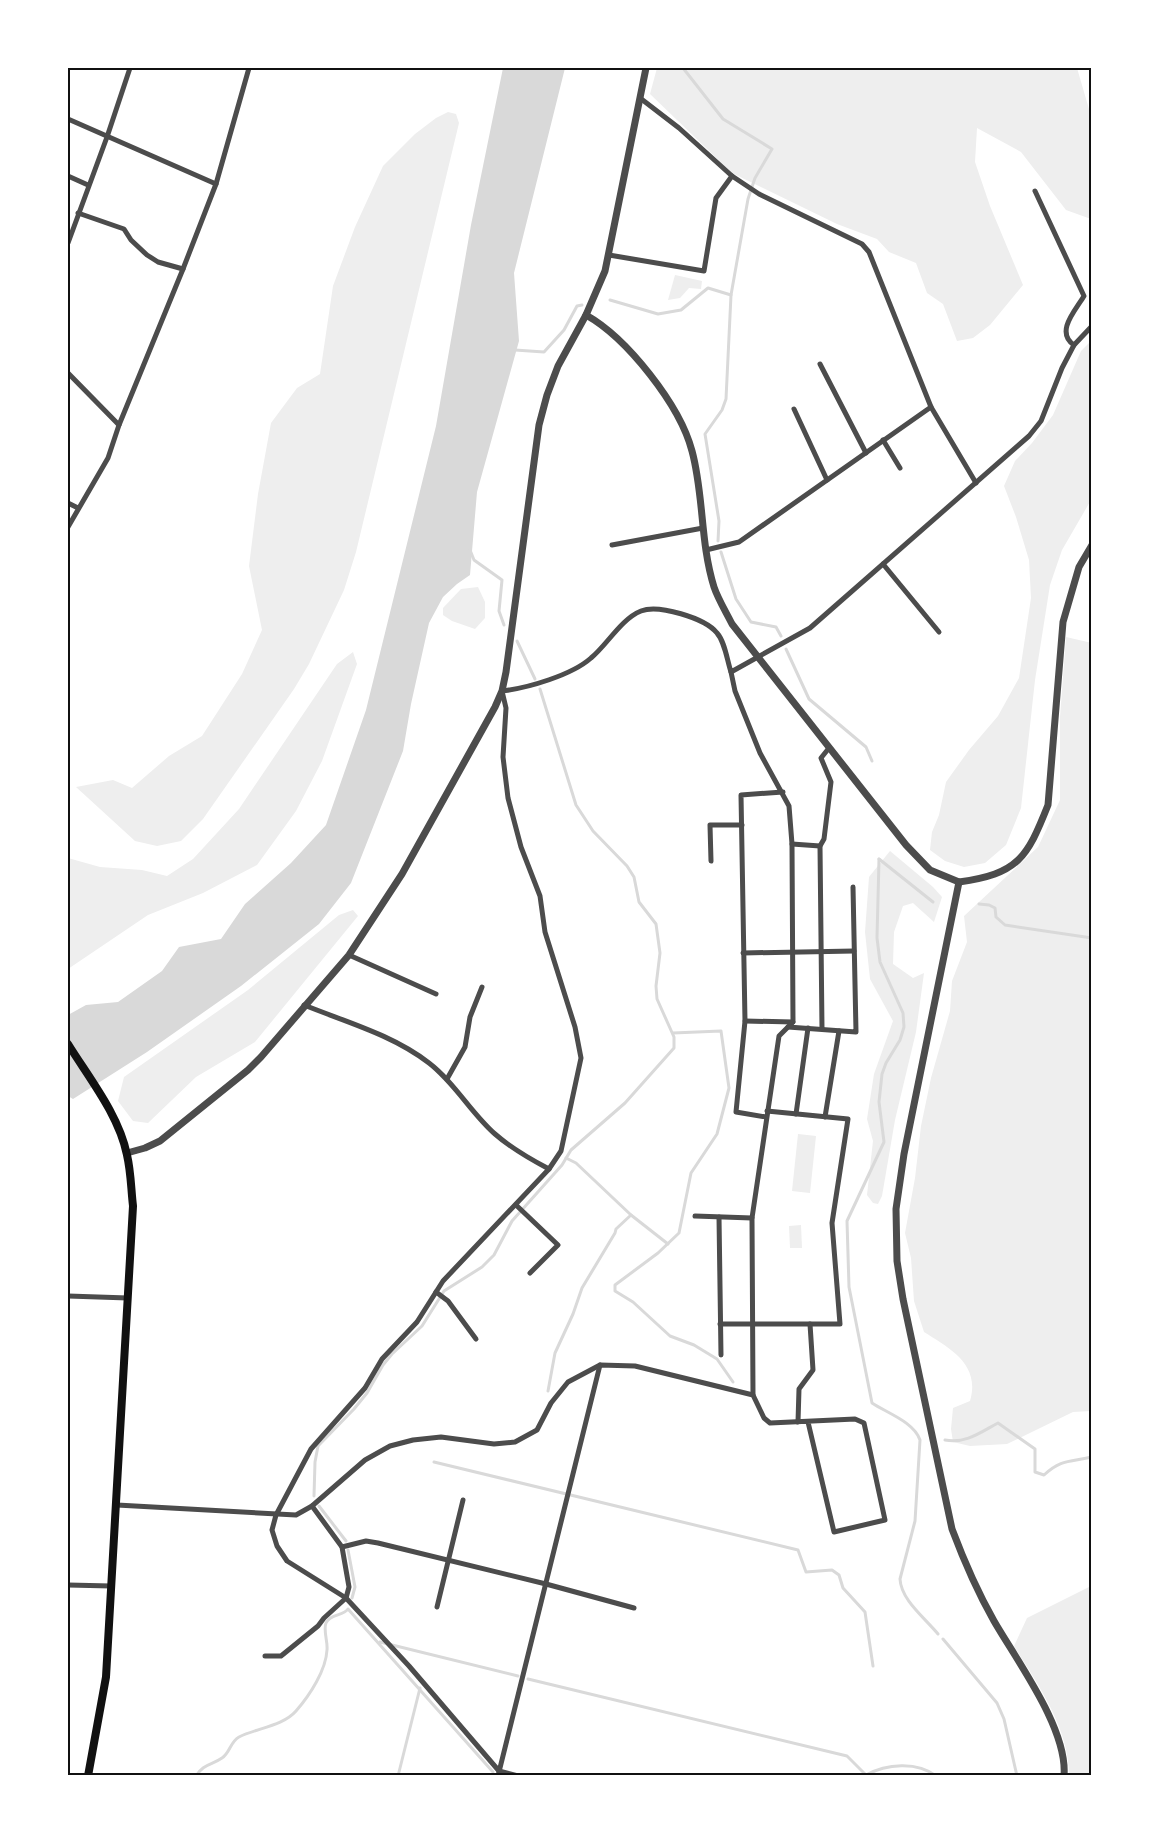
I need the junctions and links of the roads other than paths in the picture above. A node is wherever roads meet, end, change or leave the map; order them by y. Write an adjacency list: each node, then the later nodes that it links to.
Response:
1 (130, 68): 6 (street)
2 (249, 68): 9 (street)
3 (646, 68): 4 (street)
4 (640, 98): 8 (street); 14 (street)
5 (68, 119): 6 (street)
6 (107, 137): 9 (street); 10 (street)
7 (68, 176): 10 (street)
8 (732, 176): 14 (street); 21 (street)
9 (216, 184): 15 (street)
10 (88, 185): 12 (street)
11 (1035, 191): 18 (street)
12 (78, 213): 13 (street); 15 (street)
13 (68, 243)
14 (609, 255): 16 (street)
15 (183, 269): 23 (street)
16 (586, 315): 32 (street); 40 (street)
17 (1092, 326): 18 (street)
18 (1074, 345): 28 (street)
19 (820, 364): 25 (street)
20 (68, 373): 23 (street)
21 (931, 407): 24 (street); 28 (street)
22 (794, 409): 27 (street)
23 (119, 425): 30 (street)
24 (883, 440): 25 (street); 26 (street)
25 (866, 453): 27 (street)
26 (900, 468)
27 (827, 480): 35 (street)
28 (976, 483): 36 (street)
29 (68, 503): 30 (street)
30 (78, 508): 31 (street)
31 (68, 527)
32 (703, 528): 33 (street); 35 (street)
33 (612, 545)
34 (1092, 545): 47 (street)
35 (706, 550): 38 (street)
36 (884, 564): 37 (street); 38 (street)
37 (939, 632)
38 (758, 657): 39 (street); 41 (street)
39 (730, 672): 40 (street); 42 (street)
40 (502, 691): 53 (street); 68 (street)
41 (829, 748): 45 (street); 47 (street)
42 (783, 792): 43 (street); 44 (street)
43 (742, 825): 46 (street); 52 (street)
44 (792, 844): 45 (street); 50 (street)
45 (820, 846): 51 (street)
46 (711, 861)
47 (959, 882): 102 (street)
48 (853, 887): 49 (street)
49 (854, 951): 51 (street); 61 (street)
50 (793, 952): 51 (street); 52 (street); 58 (street)
51 (821, 952): 60 (street)
52 (743, 953): 57 (street)
53 (349, 955): 55 (street); 56 (street)
54 (482, 987): 63 (street)
55 (436, 994)
56 (304, 1005): 63 (street); 67 (street)
57 (745, 1021): 58 (street); 64 (street)
58 (791, 1024): 59 (street); 64 (street)
59 (808, 1028): 60 (street); 65 (street)
60 (822, 1029): 61 (street)
61 (839, 1030): 66 (street)
62 (68, 1044): 67 (highway)
63 (447, 1079): 68 (street)
64 (766, 1114): 65 (street); 72 (street)
65 (796, 1114): 66 (street)
66 (825, 1117): 78 (street)
67 (127, 1153): 76 (highway)
68 (549, 1169): 69 (street)
69 (516, 1204): 73 (street); 74 (street)
70 (695, 1216): 71 (street)
71 (719, 1217): 72 (street); 77 (street)
72 (752, 1218): 79 (street)
73 (530, 1273)
74 (436, 1292): 80 (street); 89 (street)
75 (68, 1296): 76 (street)
76 (128, 1298): 87 (highway)
77 (720, 1324): 79 (street); 81 (street)
78 (810, 1324): 79 (street); 84 (street)
79 (753, 1325): 83 (street)
80 (476, 1339)
81 (721, 1354)
82 (600, 1365): 83 (street); 88 (street); 92 (street)
83 (753, 1395): 84 (street)
84 (798, 1422): 85 (street)
85 (808, 1422): 85 (street)
86 (463, 1500): 91 (street)
87 (117, 1505): 89 (street); 94 (highway)
88 (312, 1506): 89 (street); 90 (street)
89 (276, 1515): 95 (street)
90 (342, 1547): 91 (street); 95 (street)
91 (448, 1561): 92 (street); 96 (street)
92 (546, 1584): 97 (street); 99 (street)
93 (68, 1585): 94 (street)
94 (111, 1586): 100 (highway)
95 (346, 1598): 98 (street); 99 (street)
96 (437, 1607)
97 (634, 1608)
98 (265, 1656)
99 (499, 1773): 101 (street)
100 (88, 1776)
101 (518, 1776)
102 (1064, 1776)

